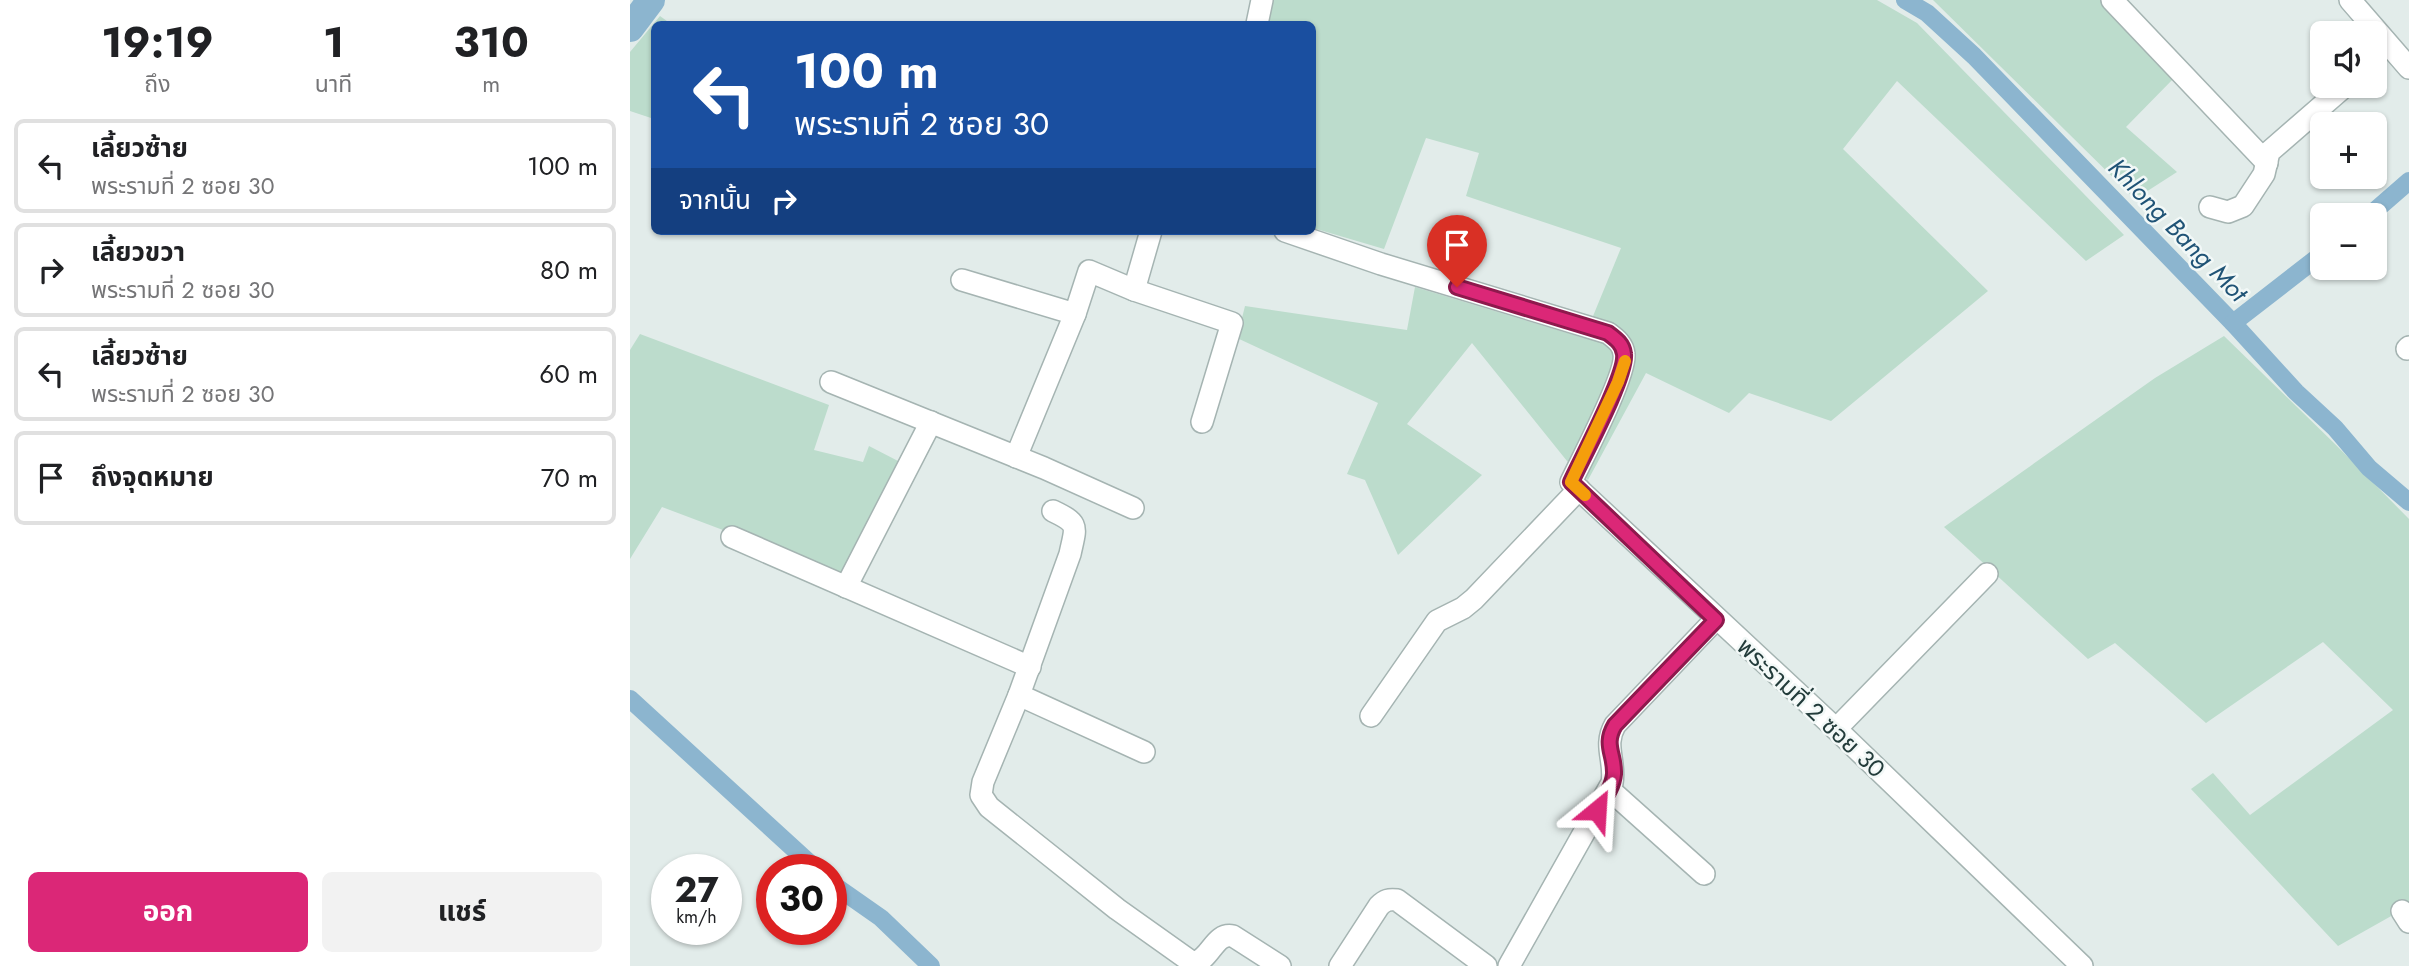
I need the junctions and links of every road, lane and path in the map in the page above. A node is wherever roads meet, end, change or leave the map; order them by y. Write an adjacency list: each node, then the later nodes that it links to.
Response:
1 (1262, 0): 4 (street)
2 (2112, 0): 9 (street)
3 (2350, 0): 5 (street)
4 (1258, 21)
5 (2362, 21)
6 (2387, 57): 7 (street)
7 (2409, 68)
8 (2331, 98): 9 (street)
9 (2267, 163): 10 (street)
10 (2210, 207)
11 (1150, 235): 14 (street)
12 (1297, 235): 20 (street)
13 (962, 280): 15 (street)
14 (1134, 290): 15 (street); 18 (street)
15 (1075, 314): 19 (street)
16 (831, 382): 17 (street)
17 (931, 422): 19 (street); 25 (street)
18 (1202, 422)
19 (1016, 457): 21 (street)
20 (1578, 489): 26 (street, พระรามที่ 2 ซอย 30); 29 (street)
21 (1133, 508)
22 (1053, 510): 27 (street)
23 (732, 537): 25 (street)
24 (1987, 574): 30 (street)
25 (846, 587): 27 (street)
26 (1716, 620): 30 (street, พระรามที่ 2 ซอย 30); 32 (street)
27 (1030, 667): 28 (street)
28 (1019, 695): 31 (street); 34 (street)
29 (1371, 716)
30 (1836, 729): 38 (street, พระรามที่ 2 ซอย 30)
31 (1144, 752)
32 (1609, 789): 33 (street); 37 (street)
33 (1704, 874)
34 (1280, 966)
35 (1340, 966): 36 (street)
36 (1486, 966)
37 (1509, 966)
38 (2082, 966)

